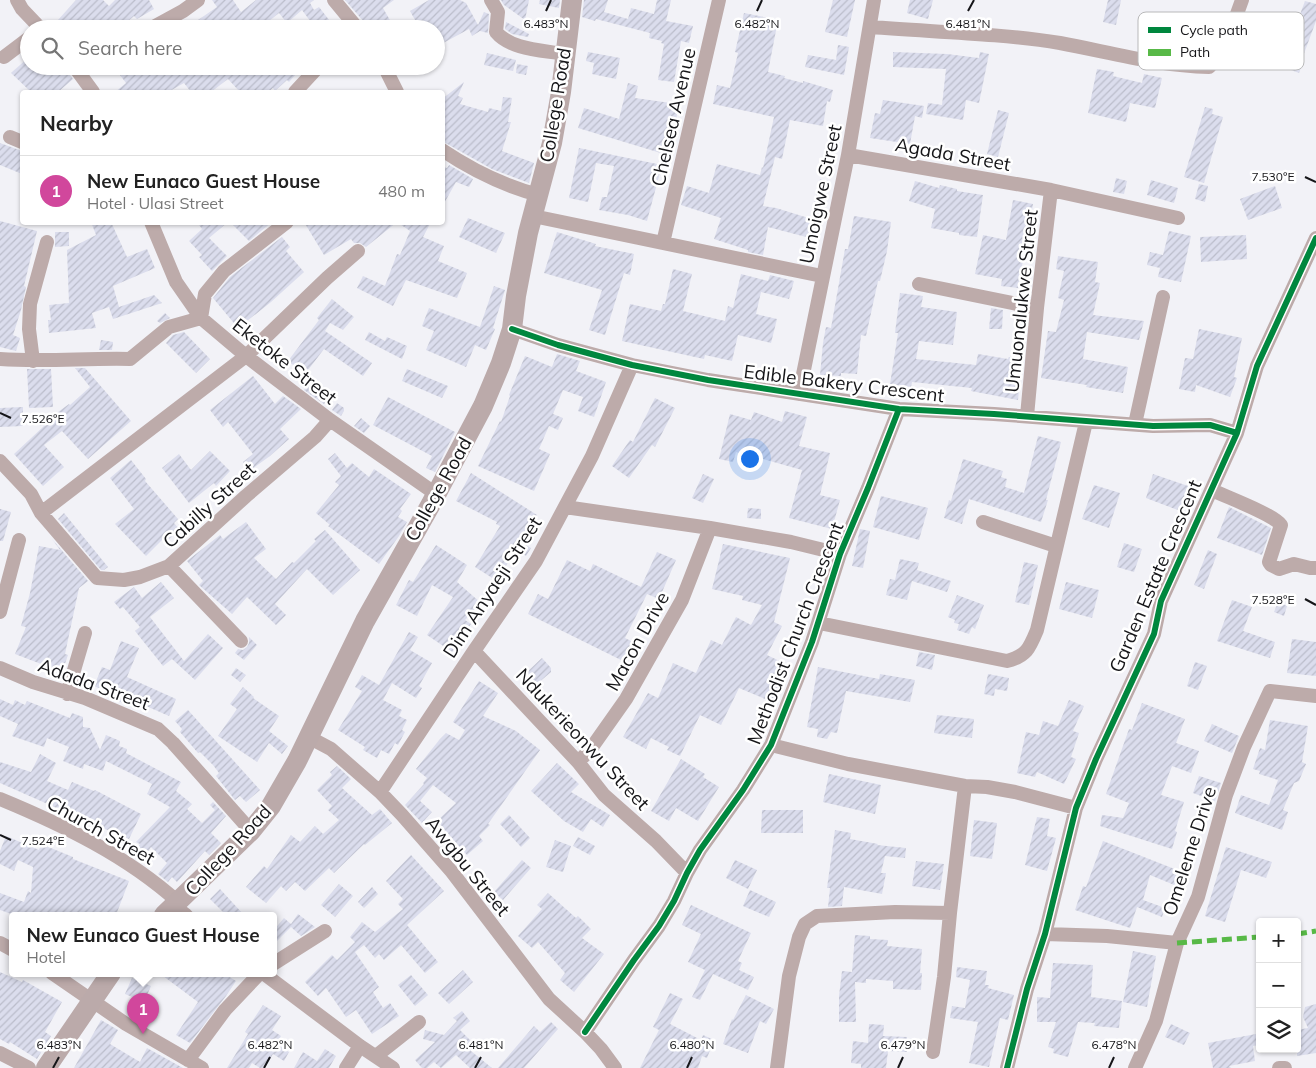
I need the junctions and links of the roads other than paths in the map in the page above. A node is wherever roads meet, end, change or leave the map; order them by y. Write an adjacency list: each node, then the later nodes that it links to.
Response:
1 (16, 0): 10 (street)
2 (198, 0): 11 (street)
3 (334, 0): 12 (street)
4 (491, 0): 15 (street)
5 (572, 0): 15 (main road, College Road)
6 (719, 0): 34 (street, Chelsea Avenue)
7 (874, 0): 13 (street, Umoigwe Street)
8 (1242, 0): 9 (street)
9 (1238, 12)
10 (32, 20)
11 (166, 20)
12 (348, 20)
13 (871, 27): 17 (street); 25 (street, Umoigwe Street)
14 (20, 45): 16 (street)
15 (564, 54): 27 (main road, College Road)
16 (4, 57)
17 (1138, 58)
18 (84, 75): 21 (street)
19 (311, 75): 22 (street)
20 (388, 75): 23 (street)
21 (92, 90)
22 (297, 90)
23 (396, 90)
24 (445, 152): 27 (street)
25 (848, 155): 26 (street, Agada Street); 36 (street, Umoigwe Street)
26 (1051, 190): 29 (street, Agada Street); 39 (street, Umuonalukwe Street)
27 (539, 195): 28 (main road, College Road)
28 (534, 216): 34 (street); 41 (main road, College Road)
29 (1178, 218)
30 (153, 225): 40 (street, Eketoke Street)
31 (283, 225): 40 (street)
32 (1316, 238): 52 (street, Garden Estate Crescent)
33 (47, 242): 44 (street)
34 (664, 243): 36 (street)
35 (358, 251): 42 (street)
36 (822, 276): 46 (street, Umoigwe Street)
37 (919, 284): 39 (street)
38 (1163, 297): 51 (street)
39 (1037, 308): 48 (street, Umuonalukwe Street)
40 (201, 318): 42 (street, Eketoke Street); 44 (street)
41 (512, 329): 45 (street, Edible Bakery Crescent); 55 (main road, College Road)
42 (246, 356): 49 (street, Eketoke Street); 57 (street)
43 (0, 359): 44 (street)
44 (33, 361)
45 (632, 365): 46 (street, Edible Bakery Crescent); 56 (street, Dim Anyaeji Street)
46 (799, 394): 47 (street, Edible Bakery Crescent)
47 (899, 409): 48 (street, Edible Bakery Crescent); 62 (street, Methodist Church Crescent)
48 (1027, 416): 50 (street, Edible Bakery Crescent)
49 (330, 420): 55 (street, Eketoke Street); 63 (street, Cabilly Street)
50 (1086, 422): 51 (street, Edible Bakery Crescent); 61 (street)
51 (1135, 424): 52 (street, Edible Bakery Crescent)
52 (1237, 433): 54 (street, Garden Estate Crescent)
53 (0, 461): 57 (street, Cabilly Street)
54 (1212, 490): 64 (street); 79 (street, Garden Estate Crescent)
55 (436, 494): 73 (main road, College Road)
56 (565, 507): 59 (street); 69 (street, Dim Anyaeji Street)
57 (41, 513): 63 (street, Cabilly Street)
58 (983, 522): 61 (street)
59 (710, 528): 62 (street); 75 (street, Macon Drive)
60 (19, 540): 65 (street)
61 (1056, 546): 66 (street)
62 (840, 554): 66 (street, Methodist Church Crescent)
63 (168, 566): 68 (street)
64 (1316, 568)
65 (0, 612)
66 (819, 623): 74 (street, Methodist Church Crescent)
67 (85, 633): 71 (street)
68 (241, 641)
69 (474, 651): 75 (street, Ndukerieonwu Street); 77 (street, Dim Anyaeji Street)
70 (0, 668): 71 (street, Adada Street)
71 (68, 694): 80 (street, Adada Street)
72 (1316, 696): 86 (street, Omeleme Drive)
73 (307, 739): 77 (street, Awgbu Street); 80 (main road, College Road)
74 (771, 745): 76 (street); 81 (street, Methodist Church Crescent)
75 (578, 762): 81 (street, Ndukerieonwu Street)
76 (965, 786): 79 (street); 83 (street)
77 (380, 792): 94 (street, Awgbu Street)
78 (0, 799): 82 (street, Church Street)
79 (1076, 808): 85 (street, Garden Estate Crescent)
80 (251, 831): 82 (main road, College Road)
81 (687, 873): 94 (street, Methodist Church Crescent)
82 (176, 909)
83 (950, 913): 96 (street); 106 (street)
84 (325, 931): 87 (street)
85 (1045, 934): 86 (street); 107 (street, Garden Estate Crescent)
86 (1177, 943): 108 (street, Omeleme Drive)
87 (277, 961)
88 (58, 977): 92 (street)
89 (108, 977): 92 (main road)
90 (258, 977): 99 (street)
91 (267, 977): 95 (street)
92 (91, 1001): 99 (street); 101 (main road)
93 (419, 1022): 98 (street)
94 (585, 1032): 105 (street, Awgbu Street)
95 (360, 1046): 98 (street); 103 (street)
96 (933, 1052)
97 (0, 1053): 100 (street)
98 (376, 1056): 104 (street)
99 (188, 1060): 102 (street)
100 (29, 1068)
101 (46, 1068)
102 (202, 1068)
103 (346, 1068)
104 (393, 1068)
105 (615, 1068)
106 (777, 1068)
107 (1007, 1068)
108 (1135, 1068)
109 (1279, 1068): 110 (street)
110 (1285, 1068)

